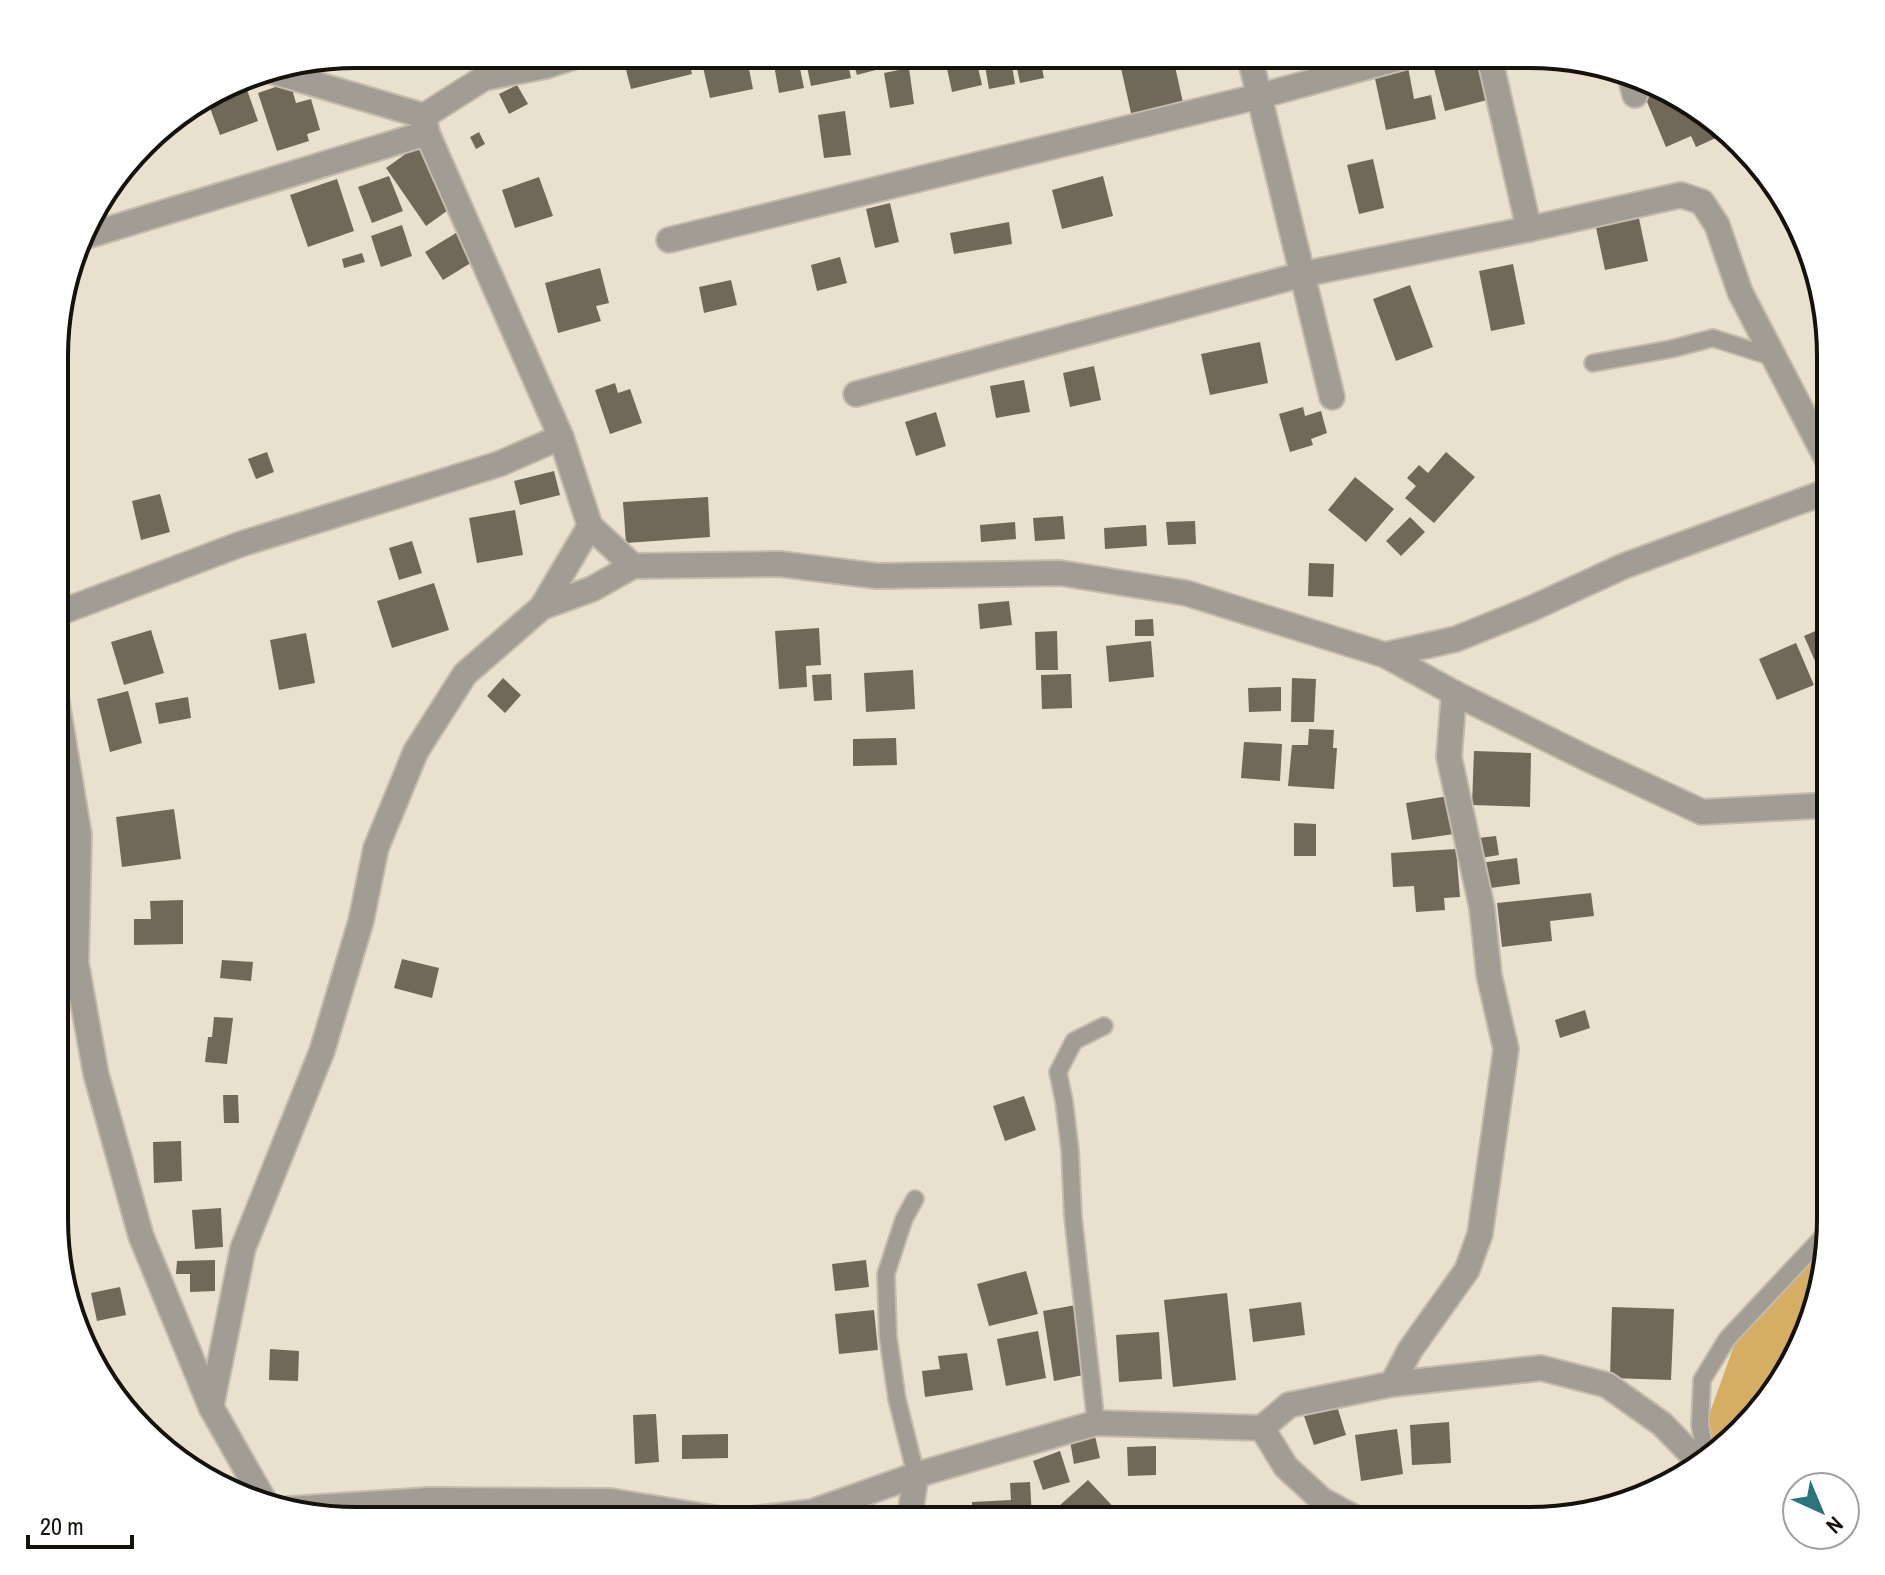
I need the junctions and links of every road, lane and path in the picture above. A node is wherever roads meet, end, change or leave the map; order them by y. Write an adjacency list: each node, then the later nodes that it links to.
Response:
1 (536, 68): 7 (street)
2 (1253, 68): 6 (street)
3 (1363, 68): 6 (street)
4 (1492, 68): 8 (street)
5 (287, 77): 7 (street)
6 (1260, 96): 10 (street); 11 (street)
7 (426, 124): 9 (street); 16 (street)
8 (1529, 229): 11 (street); 12 (street)
9 (96, 233)
10 (669, 240)
11 (1304, 274): 14 (street); 15 (street)
12 (1776, 358): 13 (lane); 17 (street)
13 (1593, 363)
14 (856, 394)
15 (1332, 397)
16 (561, 437): 19 (street); 22 (street)
17 (1817, 439)
18 (1817, 495): 23 (street)
19 (590, 526): 20 (street); 21 (street)
20 (633, 566): 21 (street); 23 (street)
21 (542, 607): 31 (street)
22 (68, 609)
23 (1385, 655): 24 (street)
24 (1454, 693): 26 (street); 30 (street)
25 (68, 769): 31 (street)
26 (1817, 806)
27 (1104, 1026): 32 (lane)
28 (915, 1199): 36 (lane)
29 (1816, 1244): 34 (lane)
30 (1392, 1384): 33 (street); 35 (street)
31 (211, 1407): 37 (street)
32 (1096, 1423): 33 (street); 36 (street)
33 (1262, 1428): 44 (street)
34 (1704, 1448)
35 (1693, 1456)
36 (916, 1475): 42 (street); 43 (street)
37 (258, 1490)
38 (430, 1500): 39 (street); 40 (street); 41 (street)
39 (336, 1506)
40 (423, 1507)
41 (545, 1507)
42 (826, 1507)
43 (911, 1507)
44 (1335, 1507)

